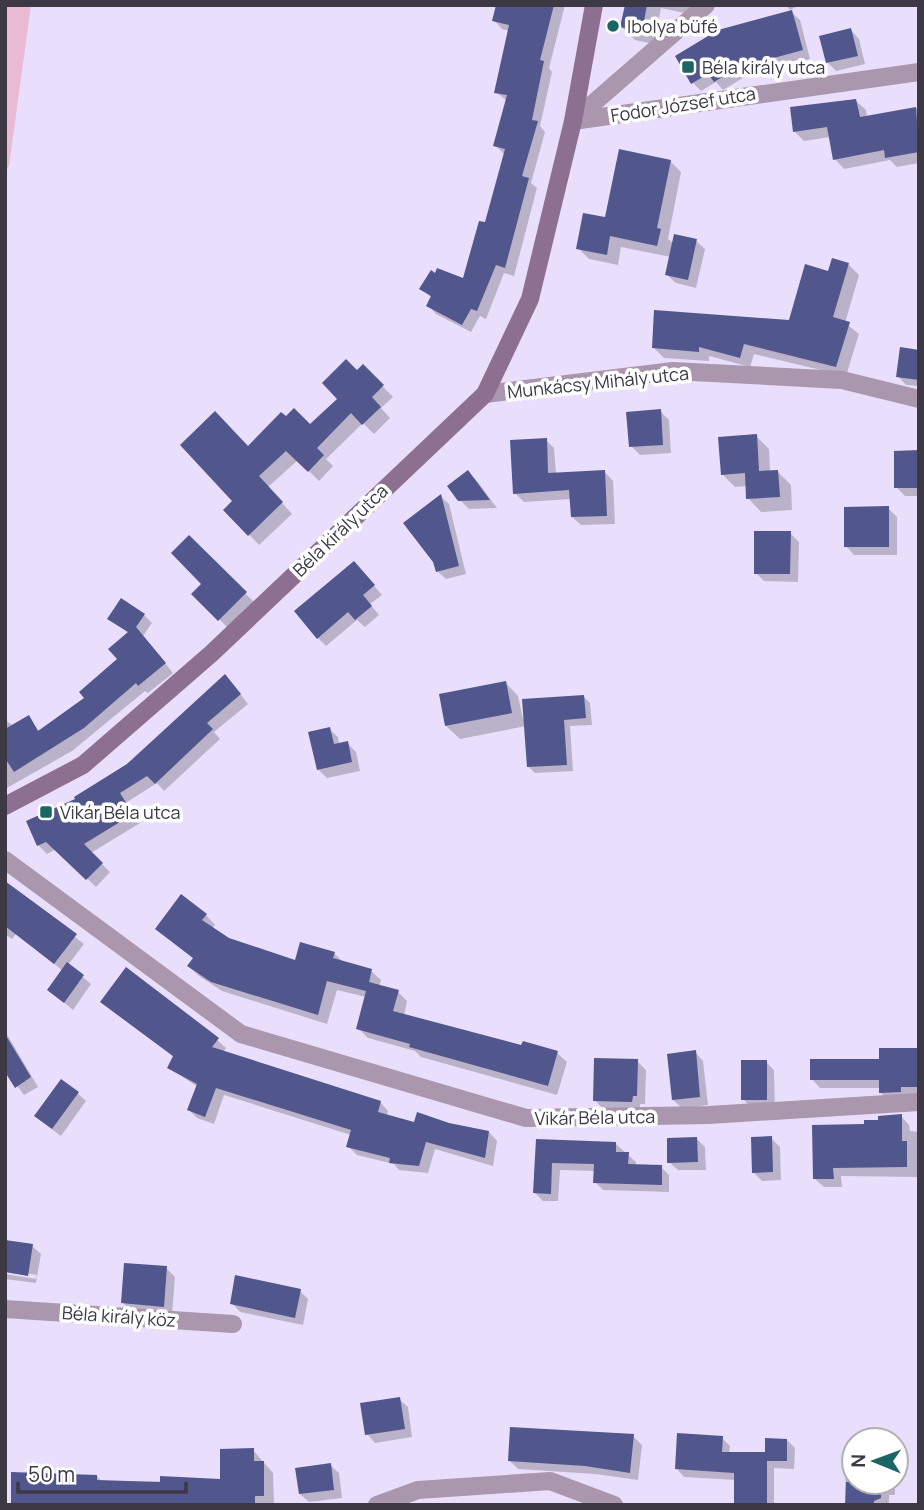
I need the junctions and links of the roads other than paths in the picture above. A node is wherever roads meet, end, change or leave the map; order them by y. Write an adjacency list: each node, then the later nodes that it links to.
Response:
1 (594, 5): 4 (street, Béla király utca)
2 (706, 5): 4 (street)
3 (919, 72): 4 (street, Fodor József utca)
4 (573, 121): 5 (street, Béla király utca)
5 (485, 394): 6 (street, Munkácsy Mihály utca); 7 (street, Béla király utca)
6 (919, 399)
7 (5, 806)
8 (5, 860): 9 (street, Vikár Béla utca)
9 (919, 1102)
10 (5, 1309): 11 (street, Béla király köz)
11 (233, 1324)
12 (377, 1505): 13 (street)
13 (614, 1505)

